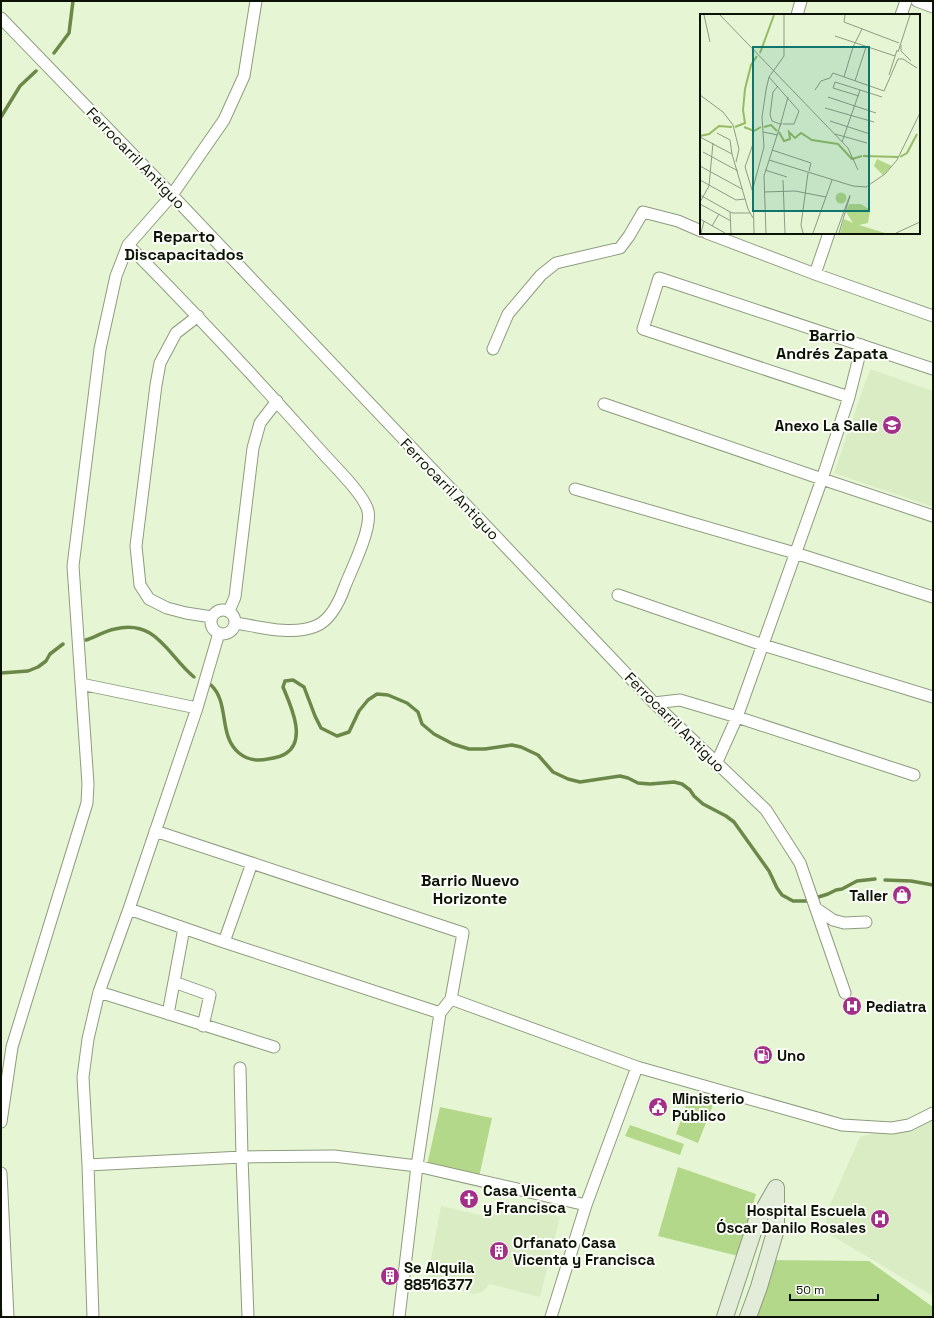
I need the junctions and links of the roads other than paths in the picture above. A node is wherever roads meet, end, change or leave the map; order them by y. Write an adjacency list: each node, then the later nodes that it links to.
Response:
1 (256, 1): 9 (street)
2 (801, 1): 6 (street)
3 (906, 1): 7 (street)
4 (917, 1): 5 (street)
5 (933, 7)
6 (797, 14)
7 (901, 14)
8 (1, 18): 9 (street, Ferrocarril Antiguo)
9 (172, 195): 14 (street); 37 (street, Ferrocarril Antiguo)
10 (700, 231): 19 (street)
11 (712, 234): 13 (street)
12 (829, 234): 15 (street)
13 (734, 238): 15 (street)
14 (128, 245): 16 (street); 35 (street)
15 (815, 274): 17 (street)
16 (198, 316): 22 (street); 31 (street)
17 (933, 316)
18 (862, 345): 20 (street); 21 (street); 21 (street)
19 (493, 349)
20 (933, 369)
21 (849, 397): 24 (street)
22 (276, 401): 30 (street); 32 (street)
23 (604, 404): 24 (street)
24 (822, 479): 26 (street); 27 (street)
25 (575, 489): 27 (street)
26 (933, 516)
27 (795, 553): 29 (street); 34 (street)
28 (618, 596): 34 (street)
29 (933, 597)
30 (229, 611): 31 (street); 32 (street)
31 (212, 617): 33 (street)
32 (236, 623): 33 (street)
33 (218, 633): 38 (street)
34 (763, 645): 36 (street); 39 (street)
35 (81, 684): 38 (street); 60 (street)
36 (933, 697)
37 (654, 703): 39 (street); 40 (street, Ferrocarril Antiguo)
38 (197, 708): 42 (street)
39 (737, 717): 40 (street); 41 (street)
40 (716, 764): 44 (street, Ferrocarril Antiguo)
41 (914, 775)
42 (155, 831): 43 (street); 45 (street)
43 (252, 863): 48 (street); 52 (street)
44 (817, 908): 46 (street); 51 (street, Ferrocarril Antiguo)
45 (129, 909): 47 (street); 50 (street)
46 (866, 922)
47 (184, 928): 48 (street); 49 (street)
48 (224, 942): 53 (street)
49 (174, 982): 54 (street); 55 (street)
50 (99, 992): 54 (street); 62 (street)
51 (845, 993)
52 (451, 999): 53 (street); 57 (street)
53 (440, 1013): 63 (street)
54 (168, 1014): 55 (street)
55 (203, 1026): 56 (street)
56 (274, 1047)
57 (637, 1067): 59 (street); 66 (street)
58 (240, 1068): 61 (street)
59 (933, 1113)
60 (1, 1122)
61 (242, 1157): 62 (street); 63 (street); 69 (street)
62 (88, 1164): 68 (street)
63 (417, 1166): 66 (street); 70 (street)
64 (1, 1173): 65 (street)
65 (1, 1180): 67 (street)
66 (586, 1205): 71 (street)
67 (8, 1317)
68 (93, 1317)
69 (248, 1317)
70 (399, 1317)
71 (551, 1317)
72 (726, 1317): 73 (street)
73 (748, 1317)

